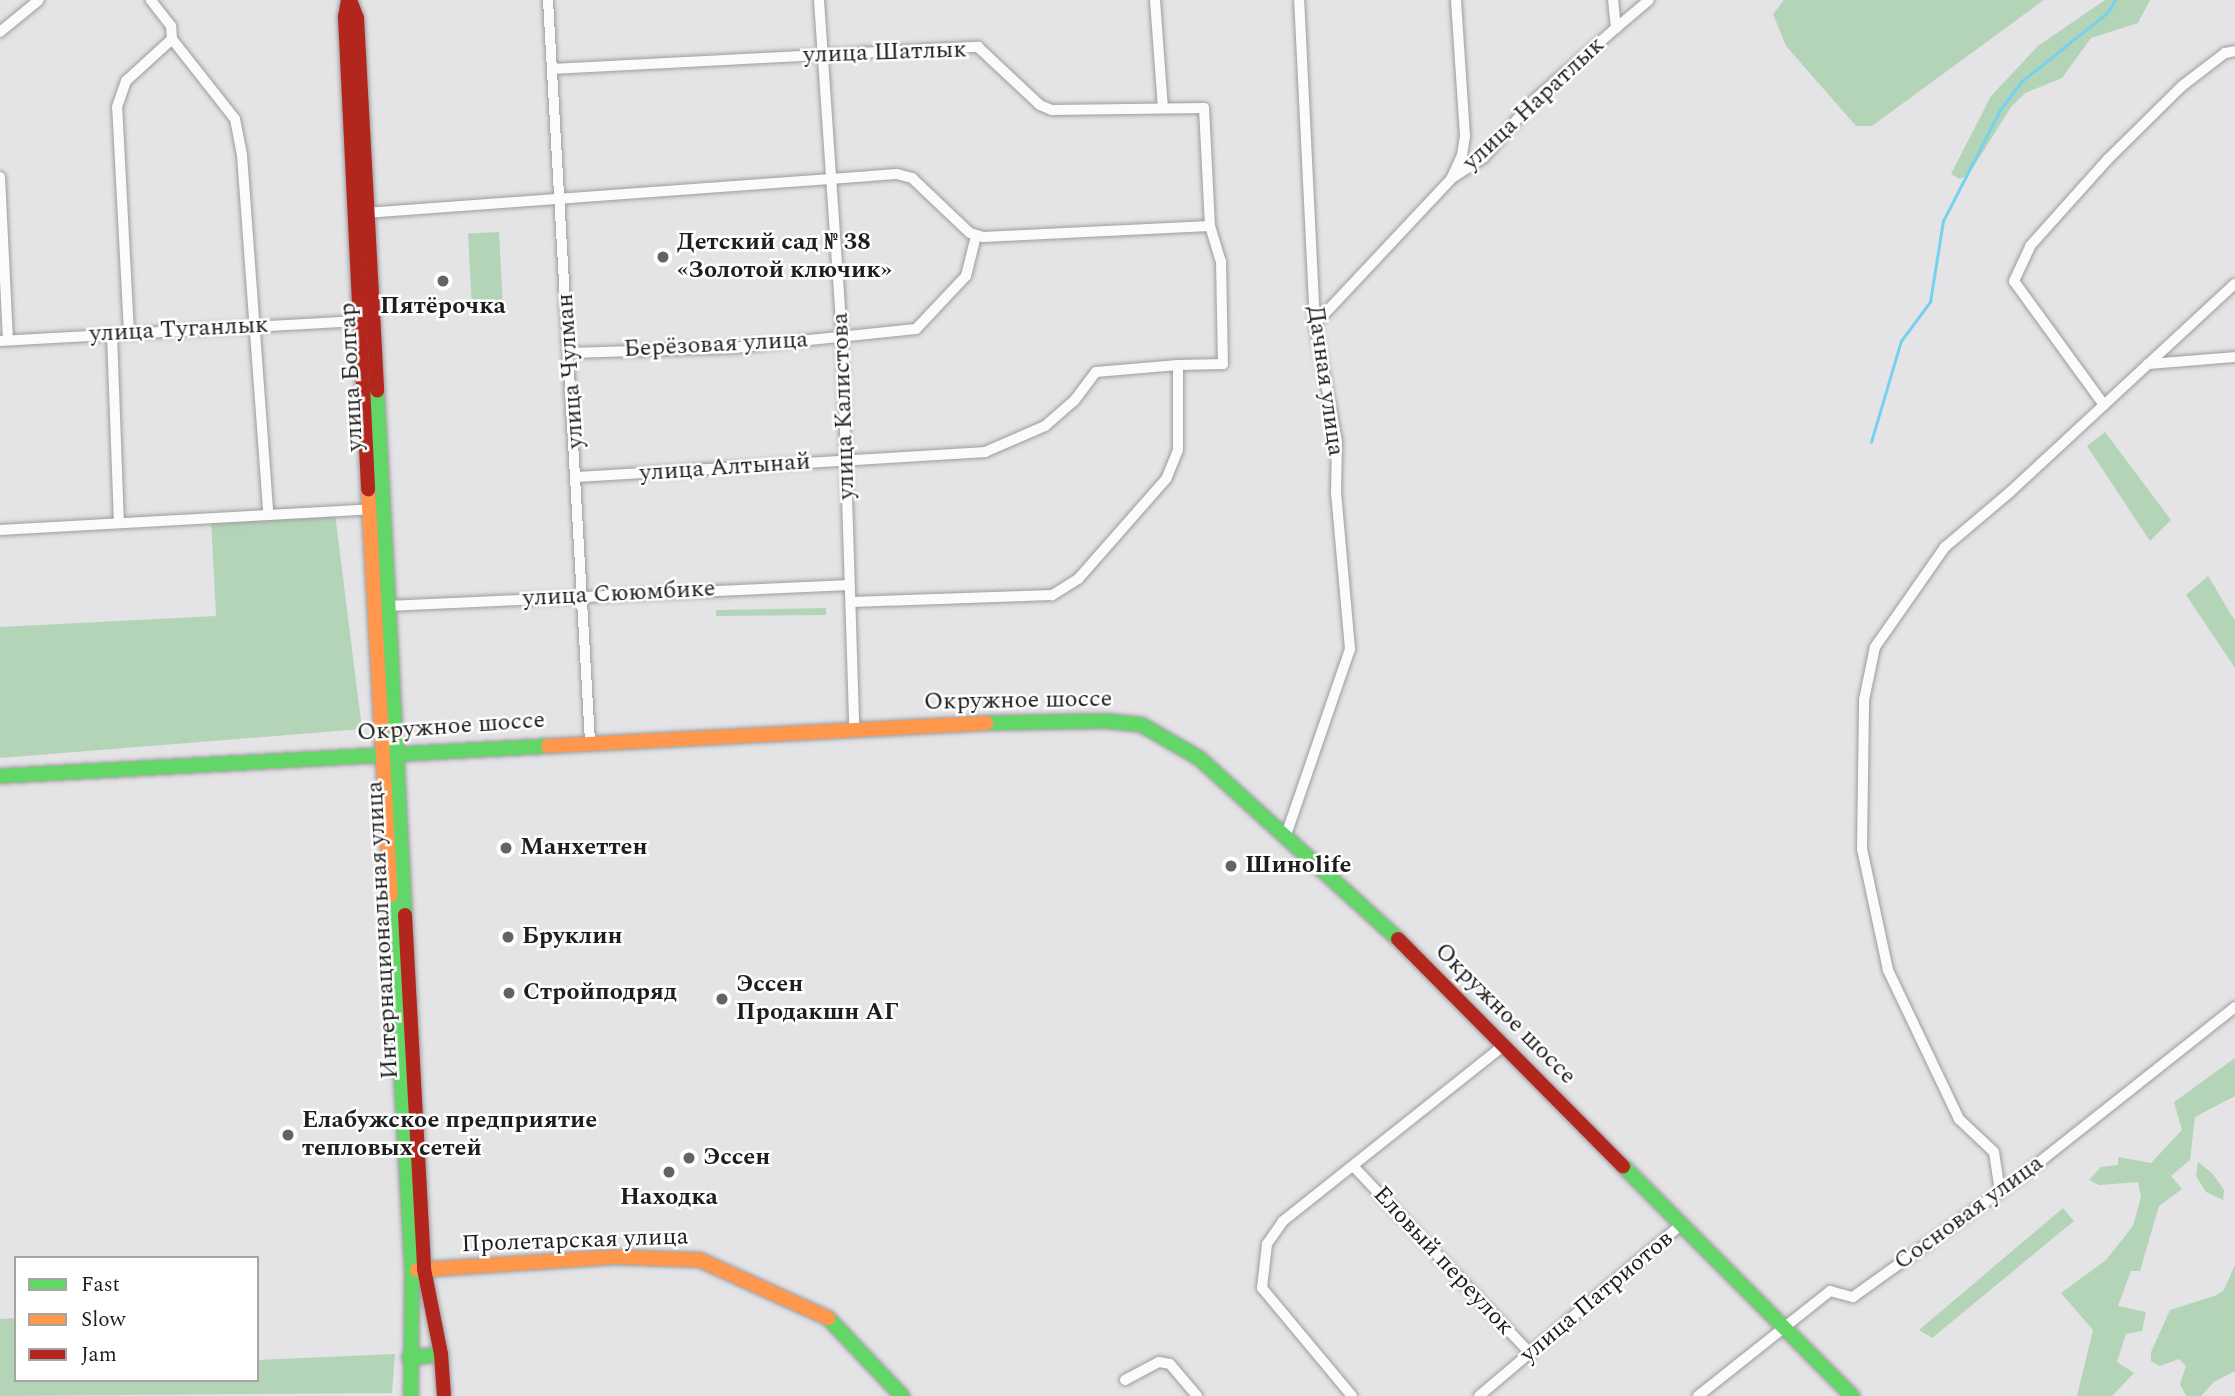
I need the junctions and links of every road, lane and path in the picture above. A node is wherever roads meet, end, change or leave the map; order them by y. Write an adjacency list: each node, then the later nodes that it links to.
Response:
1 (38, 0): 12 (street)
2 (151, 0): 13 (street)
3 (349, 0): 22 (street, улица Болгар); 26 (street, улица Болгар)
4 (548, 0): 16 (street, улица Чулман)
5 (819, 0): 15 (street, улица Калистова)
6 (1155, 0): 17 (street)
7 (1299, 0): 27 (street, Дачная улица)
8 (1456, 0): 20 (street)
9 (1613, 0): 11 (street, улица Наратлык)
10 (1649, 0): 11 (street, улица Наратлык)
11 (1616, 29): 20 (street, улица Наратлык)
12 (0, 32)
13 (172, 39): 28 (street); 29 (street)
14 (2235, 51): 37 (street)
15 (821, 55): 16 (street, улица Шатлык); 17 (street, улица Шатлык); 19 (street, улица Калистова)
16 (552, 69): 21 (street, улица Чулман)
17 (1163, 108): 23 (street, улица Шатлык)
18 (0, 177): 32 (street)
19 (830, 178): 21 (street); 24 (street); 31 (street, улица Калистова)
20 (1451, 179): 27 (street)
21 (561, 199): 22 (street); 33 (street, улица Чулман)
22 (365, 213): 47 (street, улица Болгар)
23 (1210, 226): 24 (street); 36 (street, улица Алтынай)
24 (976, 236): 31 (street, Берёзовая улица)
25 (2235, 284): 35 (street)
26 (358, 321): 28 (street, улица Туганлык); 40 (street, улица Болгар)
27 (1315, 324): 52 (street, Дачная улица)
28 (253, 326): 29 (street, улица Туганлык); 41 (street)
29 (129, 333): 30 (street, улица Туганлык)
30 (112, 334): 32 (street, улица Туганлык); 42 (street)
31 (842, 337): 33 (street, Берёзовая улица); 38 (street, улица Калистова)
32 (4, 340)
33 (569, 353): 39 (street, улица Чулман)
34 (2235, 357): 35 (street)
35 (2148, 364): 37 (street)
36 (1178, 365): 38 (street, улица Алтынай); 46 (street)
37 (2104, 405): 56 (street)
38 (846, 460): 39 (street, улица Алтынай); 44 (street, улица Калистова)
39 (578, 478): 45 (street, улица Чулман)
40 (371, 509): 41 (street); 50 (street, улица Болгар)
41 (268, 512): 42 (street)
42 (118, 523): 43 (street)
43 (0, 530)
44 (850, 584): 45 (street, улица Сююмбике); 46 (street, улица Калистова)
45 (584, 595): 47 (street, улица Сююмбике); 49 (street, улица Чулман)
46 (852, 602): 48 (street, улица Калистова)
47 (387, 606): 50 (street, улица Болгар)
48 (855, 729): 49 (street, Окружное шоссе); 52 (street, Окружное шоссе)
49 (590, 741): 50 (street, Окружное шоссе)
50 (390, 754): 51 (street, Окружное шоссе); 58 (street, Интернациональная улица)
51 (0, 776)
52 (1286, 835): 54 (street, Окружное шоссе)
53 (2235, 1007): 56 (street, Сосновая улица)
54 (1504, 1045): 55 (street); 57 (street, Окружное шоссе)
55 (1355, 1168): 61 (street, Еловый переулок); 68 (street)
56 (2000, 1192): 59 (street, Сосновая улица)
57 (1682, 1224): 59 (street, Окружное шоссе); 61 (street, улица Патриотов)
58 (418, 1270): 60 (street, Интернациональная улица); 62 (street, Интернациональная улица); 66 (street, Пролетарская улица)
59 (1784, 1327): 70 (street, Сосновая улица); 71 (street, Окружное шоссе)
60 (441, 1354): 62 (street); 65 (street, Интернациональная улица)
61 (1531, 1354): 69 (street, улица Патриотов)
62 (409, 1358): 64 (street, Интернациональная улица)
63 (1125, 1380): 67 (street)
64 (411, 1396)
65 (444, 1396)
66 (902, 1396)
67 (1197, 1396)
68 (1352, 1396)
69 (1479, 1396)
70 (1698, 1396)
71 (1852, 1396)

